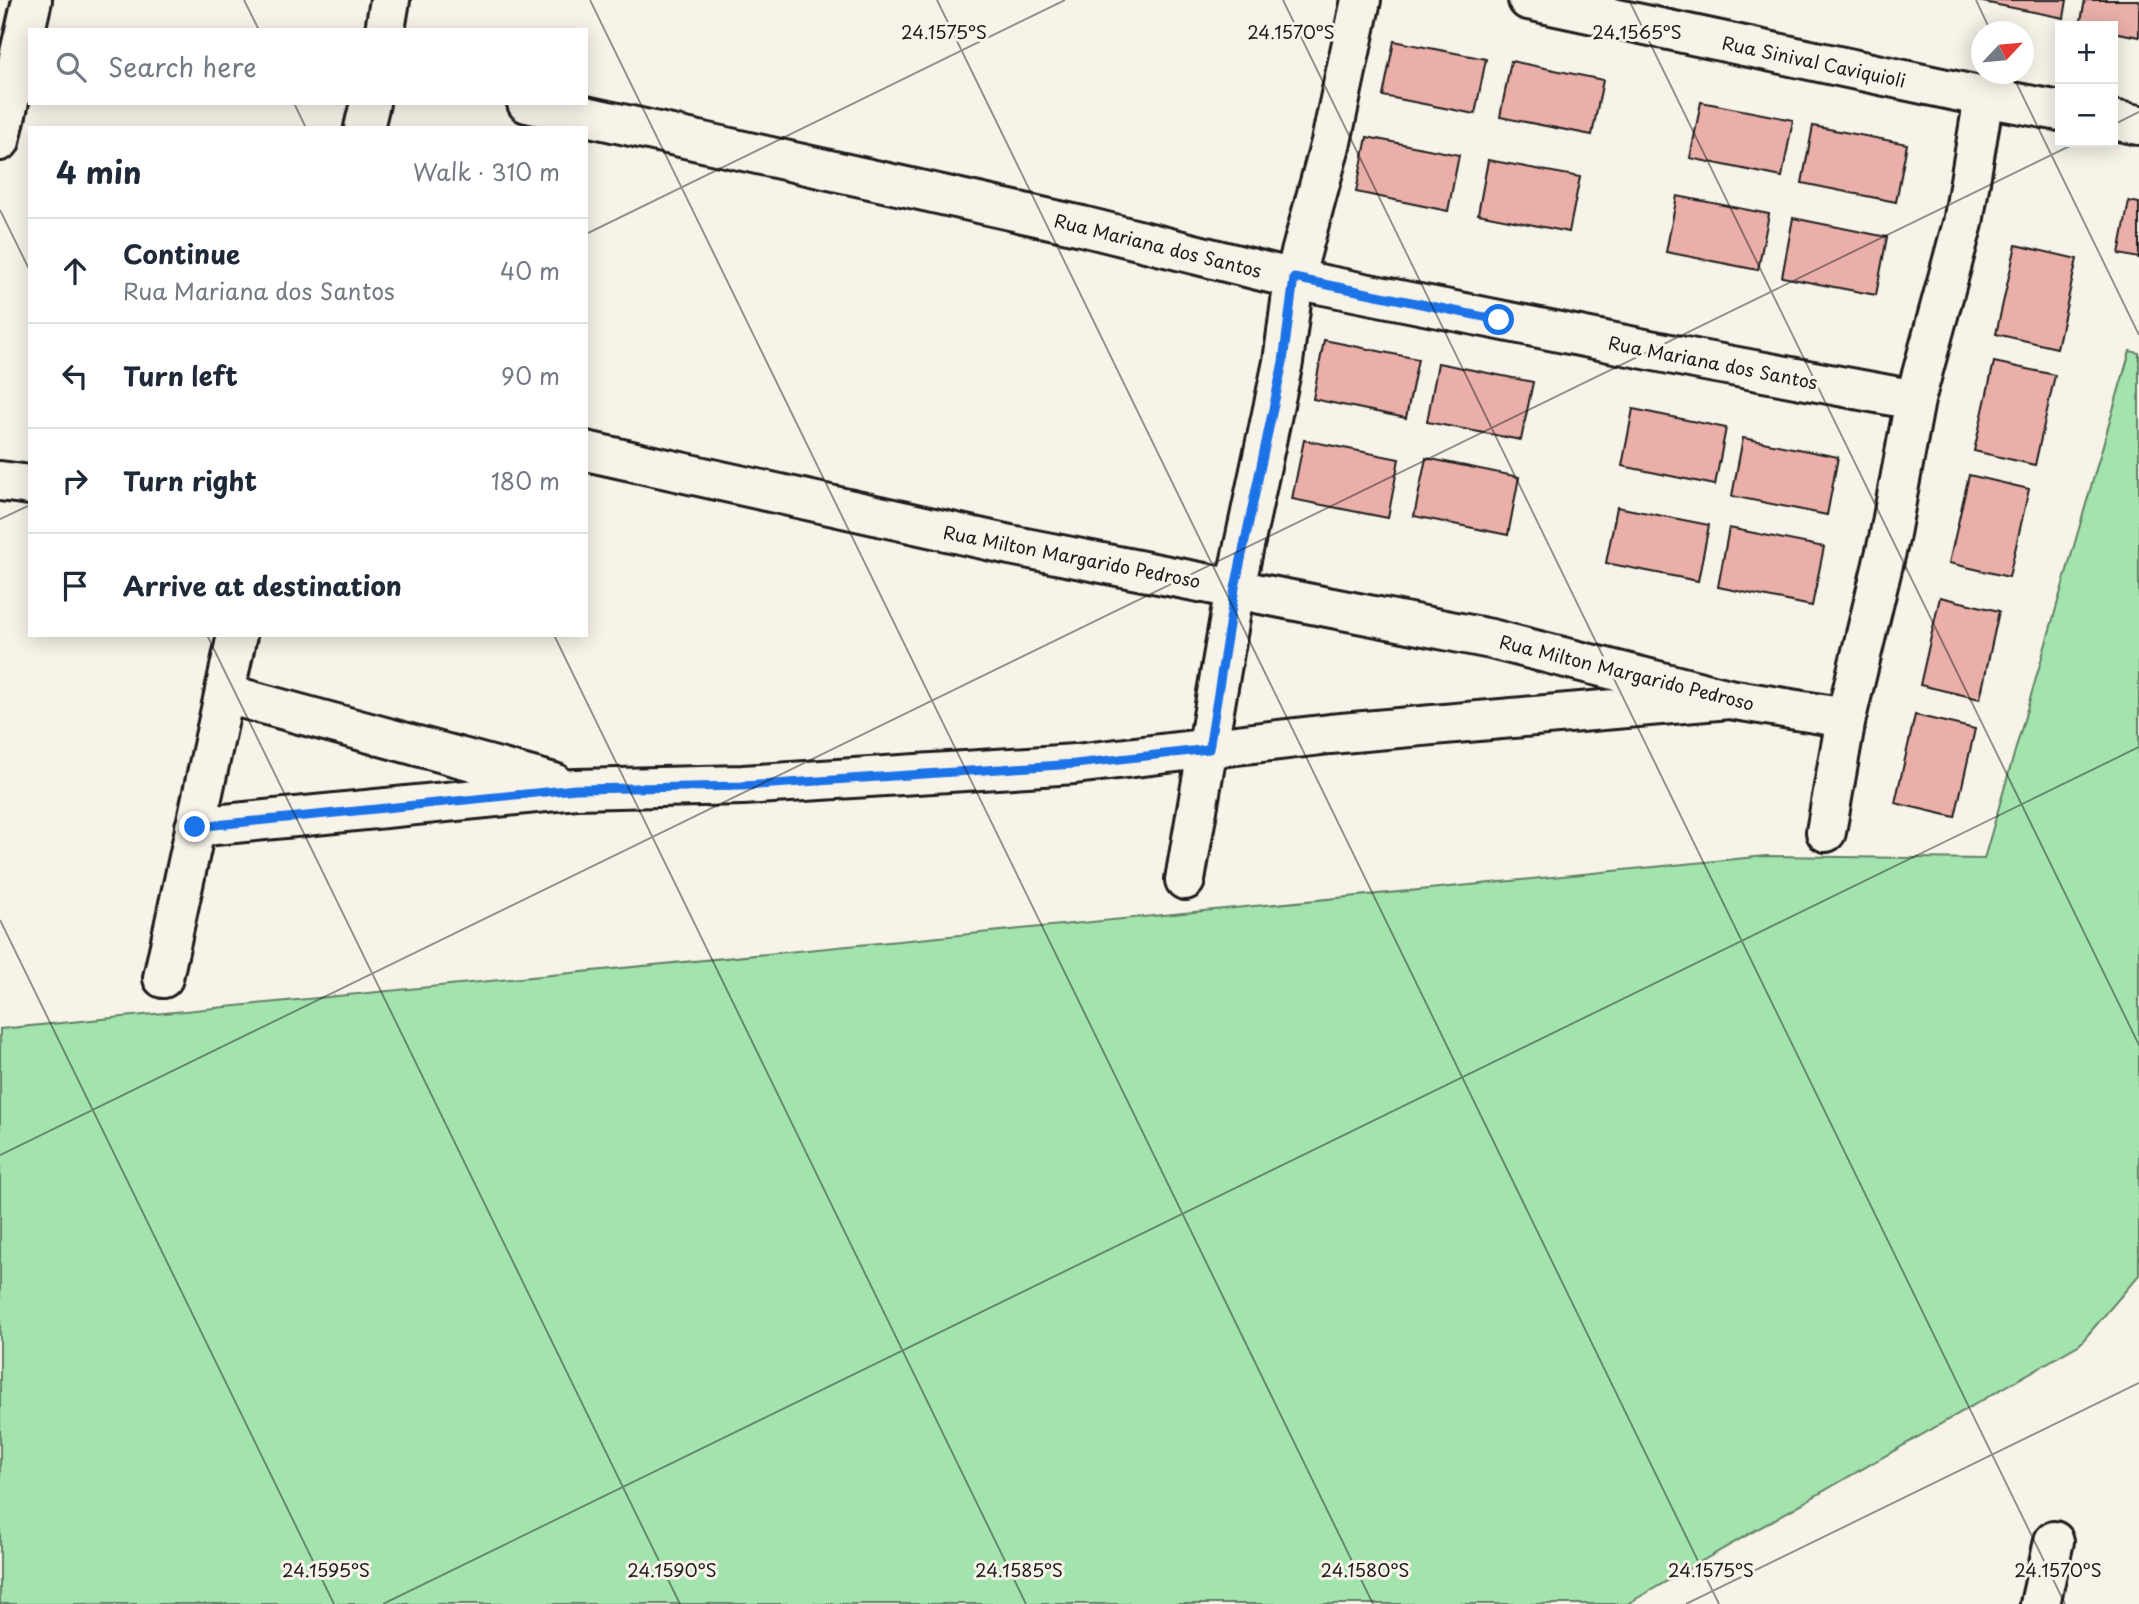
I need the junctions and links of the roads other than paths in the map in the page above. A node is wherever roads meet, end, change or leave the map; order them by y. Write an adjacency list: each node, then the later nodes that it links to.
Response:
1 (32, 0): 13 (street)
2 (390, 0): 5 (street)
3 (1360, 0): 14 (street)
4 (1528, 0): 6 (street, Rua Sinival Caviquioli)
5 (385, 28)
6 (1984, 97): 9 (street, Rua Sinival Caviquioli); 15 (street)
7 (370, 105): 12 (street)
8 (536, 105): 14 (street, Rua Mariana dos Santos)
9 (2055, 110)
10 (2118, 121): 11 (street)
11 (2139, 125)
12 (364, 126)
13 (0, 141)
14 (1294, 278): 15 (street, Rua Mariana dos Santos); 19 (street)
15 (1914, 400): 23 (street)
16 (588, 451): 19 (street, Rua Milton Margarido Pedroso)
17 (0, 481): 18 (street)
18 (28, 485)
19 (1235, 588): 22 (street, Rua Milton Margarido Pedroso); 24 (street)
20 (237, 637): 21 (street)
21 (226, 694): 25 (street); 26 (street)
22 (1729, 699): 23 (street, Rua Milton Margarido Pedroso); 24 (street)
23 (1846, 718): 27 (street)
24 (1209, 749): 25 (street); 28 (street)
25 (576, 789): 26 (street)
26 (195, 827): 29 (street)
27 (1826, 832)
28 (1185, 880)
29 (163, 978)
30 (2054, 1541): 31 (street)
31 (2040, 1604)

